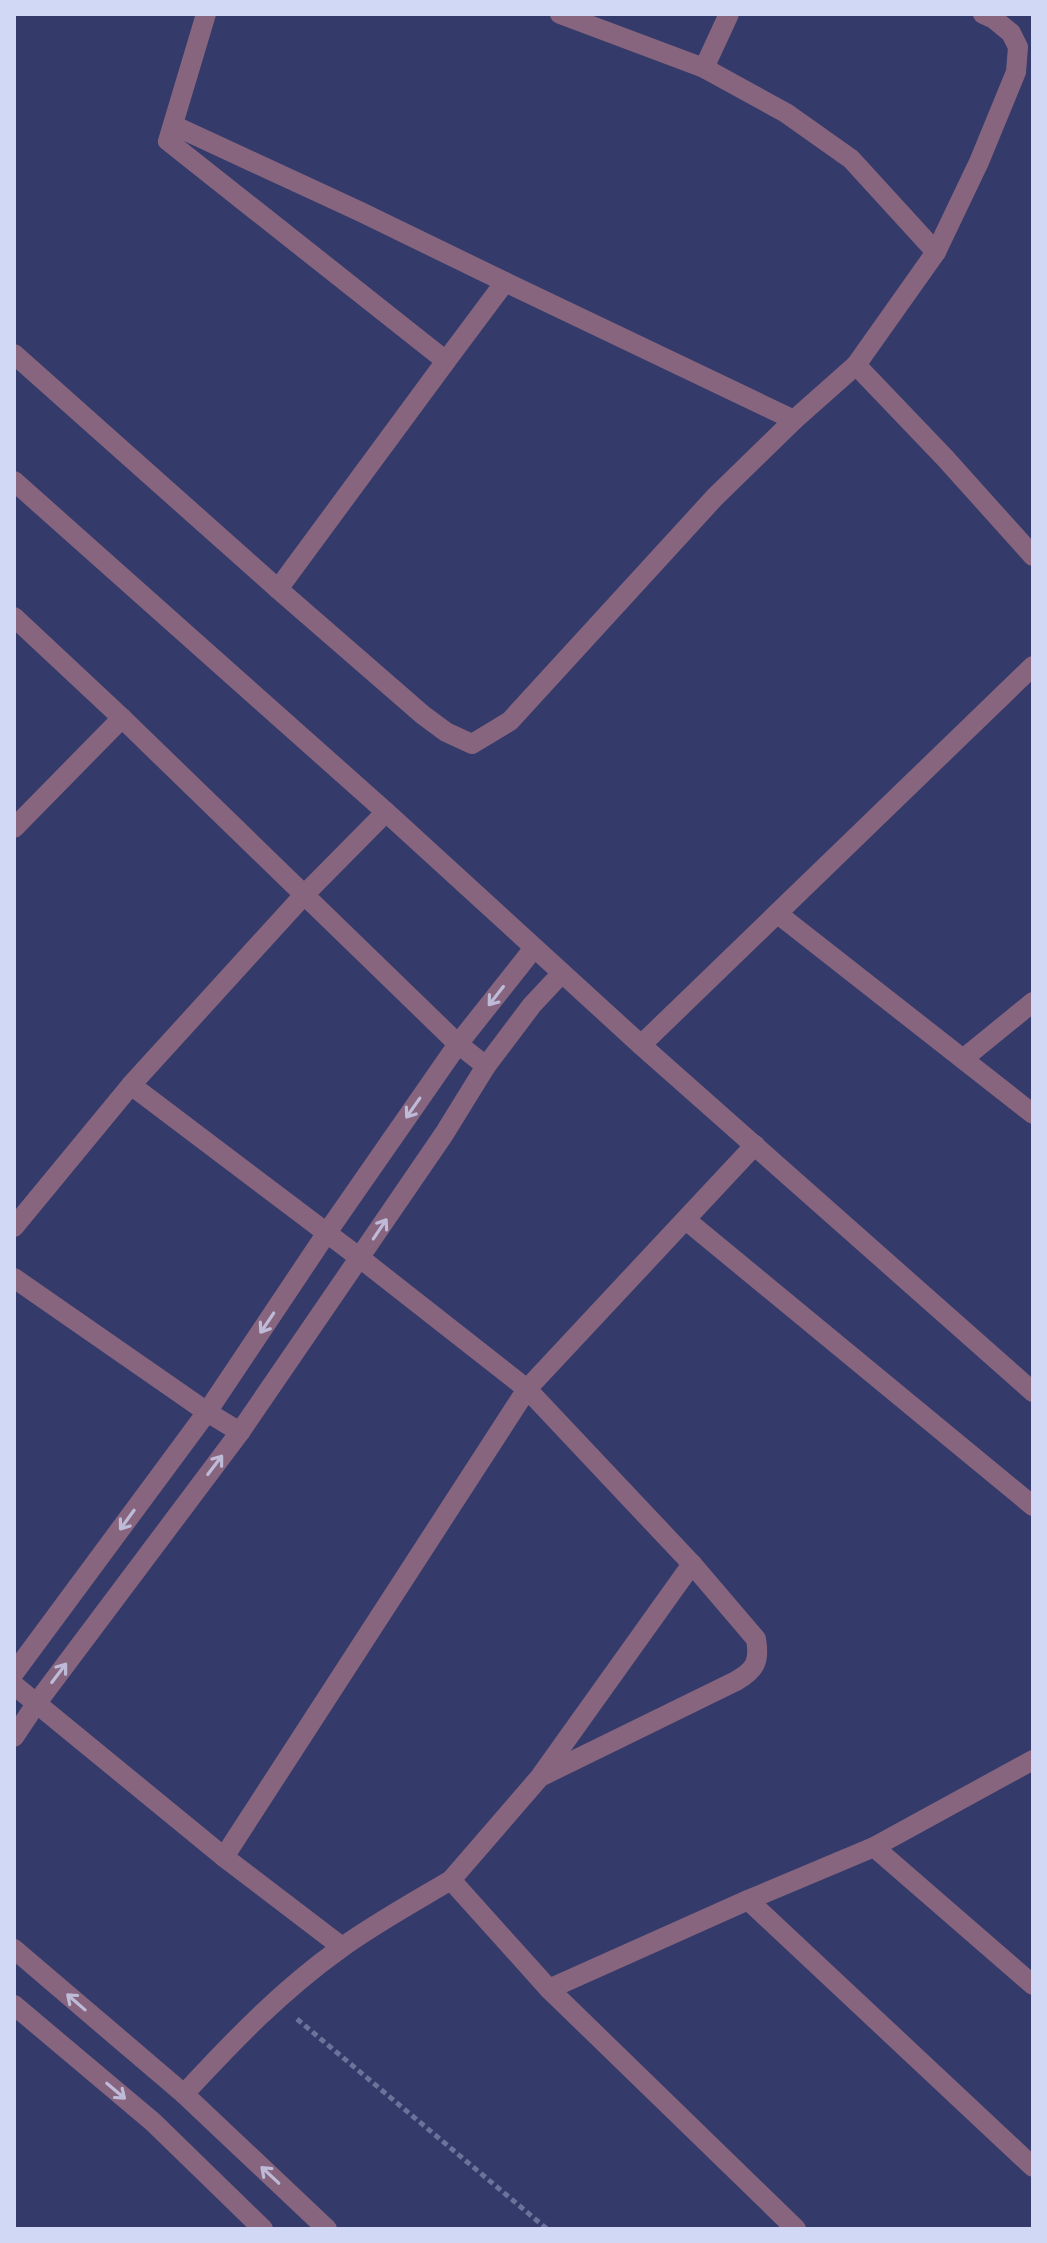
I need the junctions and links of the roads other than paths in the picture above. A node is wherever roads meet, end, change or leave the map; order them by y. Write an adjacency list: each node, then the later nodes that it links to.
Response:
1 (206, 14): 6 (street)
2 (560, 14): 5 (street)
3 (729, 14): 5 (street)
4 (983, 14): 7 (street)
5 (704, 68): 7 (street)
6 (173, 125): 8 (street); 10 (street)
7 (936, 252): 11 (street)
8 (505, 282): 10 (street); 12 (street)
9 (14, 354): 15 (street)
10 (446, 361): 15 (street)
11 (856, 365): 12 (street); 14 (street)
12 (794, 420): 15 (street)
13 (14, 481): 19 (street)
14 (1033, 556)
15 (278, 589)
16 (14, 617): 18 (street)
17 (1033, 666): 22 (street)
18 (122, 718): 20 (street); 21 (street)
19 (386, 812): 21 (street); 23 (street)
20 (14, 828)
21 (304, 895): 26 (street); 30 (street)
22 (778, 914): 27 (street); 28 (street)
23 (534, 948): 24 (street); 26 (street, one-way to 26)
24 (562, 973): 27 (street); 29 (street)
25 (1033, 1002): 28 (street)
26 (458, 1044): 29 (street); 35 (street, one-way to 35)
27 (641, 1045): 32 (street)
28 (963, 1059): 31 (street)
29 (486, 1066): 36 (street, one-way to 29)
30 (131, 1085): 34 (street); 35 (street)
31 (1033, 1114)
32 (755, 1145): 33 (street); 39 (street)
33 (686, 1220): 38 (street); 42 (street)
34 (14, 1227)
35 (326, 1234): 36 (street); 40 (street, one-way to 40)
36 (360, 1258): 38 (street); 41 (street)
37 (14, 1278): 40 (street)
38 (527, 1389): 43 (street); 51 (street)
39 (1033, 1392)
40 (207, 1412): 41 (street); 44 (street, one-way to 44)
41 (240, 1432): 46 (street, one-way to 41)
42 (1033, 1506)
43 (692, 1564): 49 (street); 49 (street)
44 (14, 1673)
45 (14, 1685): 46 (street)
46 (36, 1704): 47 (street); 51 (street)
47 (14, 1737)
48 (1033, 1760): 50 (street)
49 (540, 1777): 52 (street)
50 (874, 1847): 53 (street); 56 (street)
51 (224, 1857): 54 (street)
52 (451, 1880): 54 (street); 57 (street)
53 (748, 1900): 57 (street); 60 (street)
54 (342, 1947): 59 (street)
55 (14, 1949): 59 (street, one-way to 55)
56 (1033, 1985)
57 (549, 1989): 63 (street)
58 (14, 2005): 61 (street, one-way to 61)
59 (184, 2094): 62 (street, one-way to 59)
60 (1033, 2167)
61 (263, 2229)
62 (327, 2229)
63 (796, 2229)

